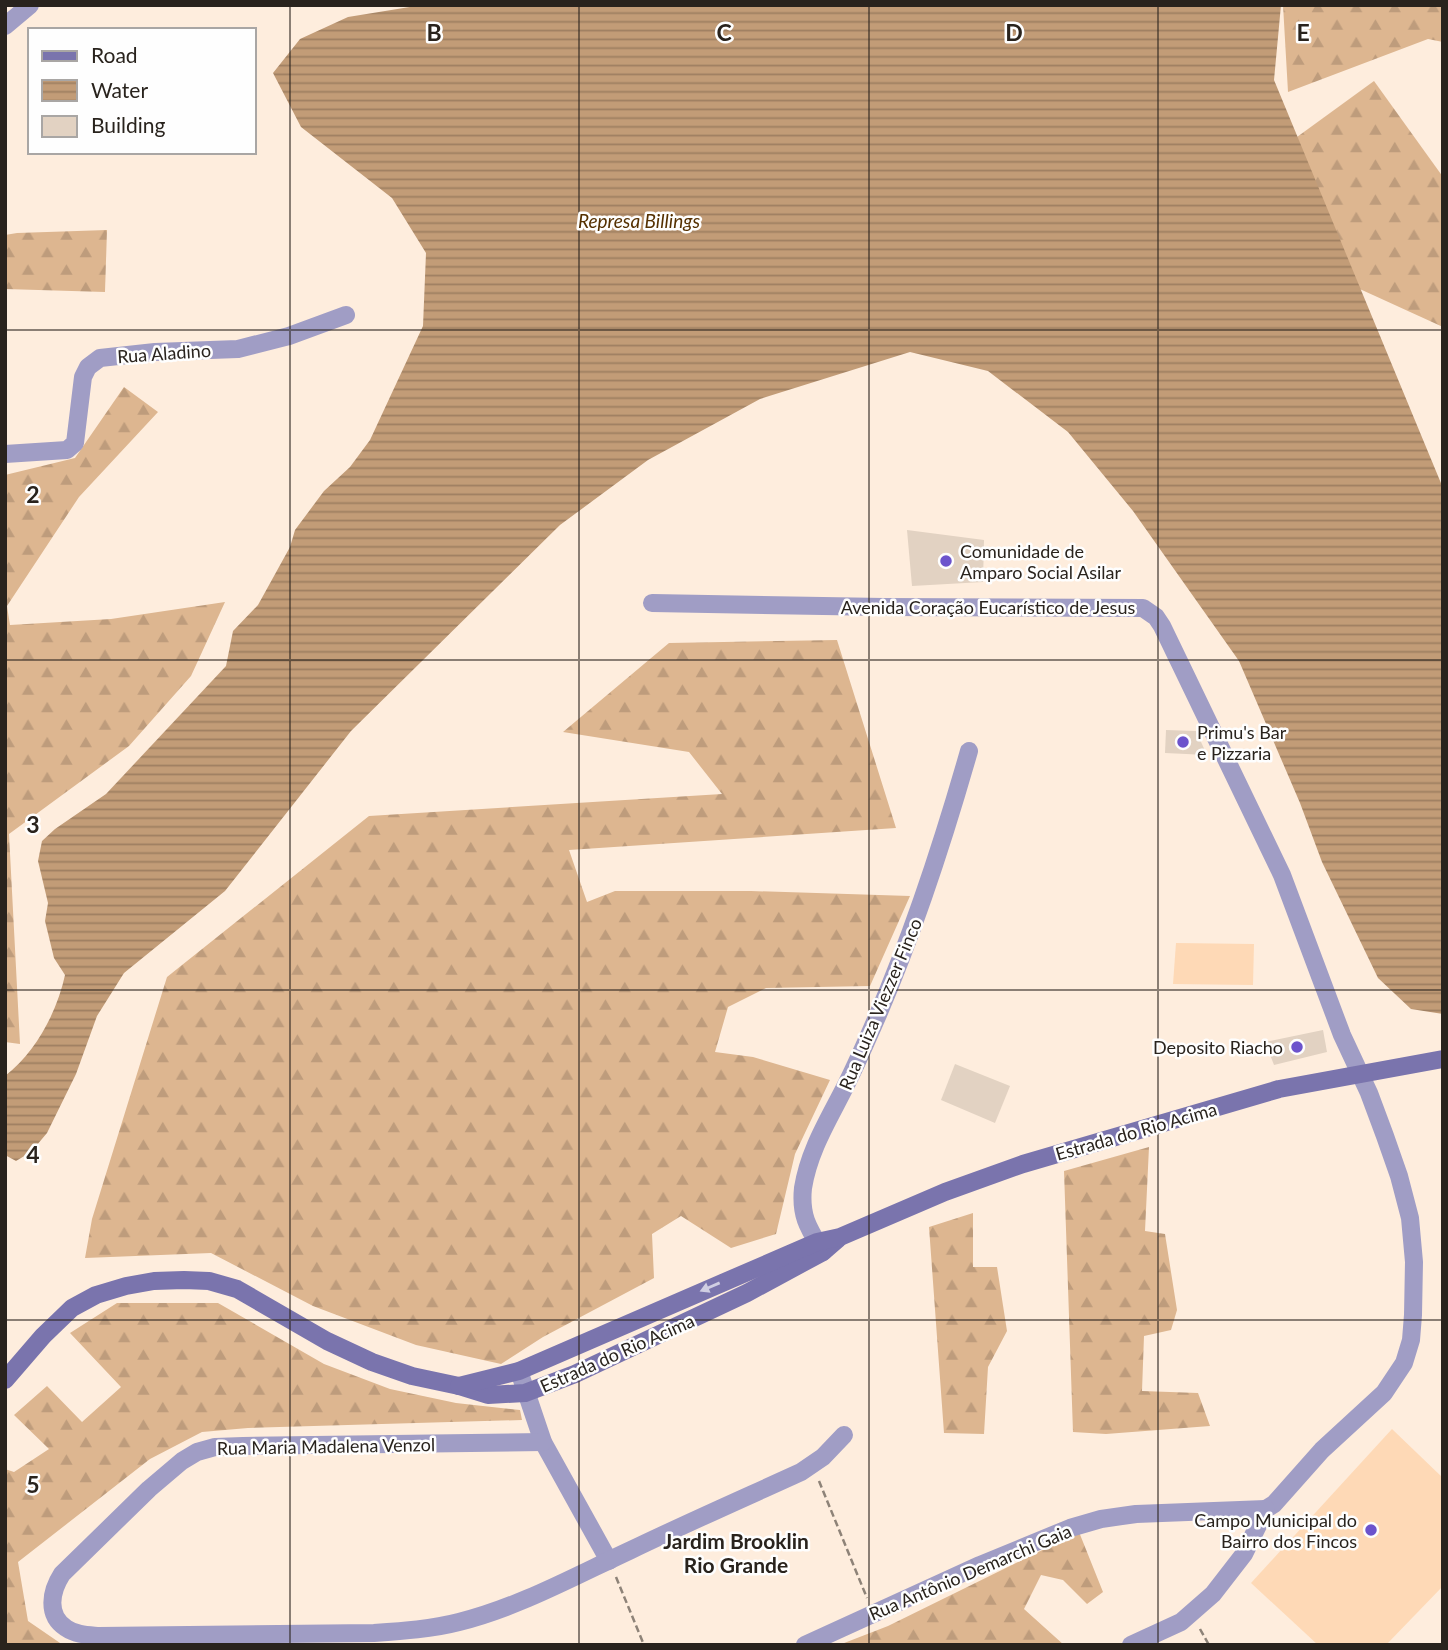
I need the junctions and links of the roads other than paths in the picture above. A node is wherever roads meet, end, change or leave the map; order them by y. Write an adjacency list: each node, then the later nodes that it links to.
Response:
1 (30, 5): 2 (street)
2 (5, 26)
3 (346, 315): 4 (street, Rua Aladino)
4 (5, 454)
5 (652, 603): 8 (street, Avenida Coração Eucarístico de Jesus)
6 (969, 751): 9 (street, Rua Luiza Viezzer Finco)
7 (1443, 1059): 8 (main road, Estrada do Rio Acima)
8 (1360, 1073): 9 (main road, Estrada do Rio Acima); 16 (street)
9 (820, 1247): 10 (main road, Estrada do Rio Acima, one-way to 10); 13 (main road, Estrada do Rio Acima)
10 (519, 1371): 12 (main road, Estrada do Rio Acima); 13 (street)
11 (5, 1380): 12 (main road, Estrada do Rio Acima)
12 (459, 1386): 13 (main road, Estrada do Rio Acima)
13 (525, 1393): 15 (street)
14 (844, 1435): 17 (street, Rua Maria Madalena Venzol)
15 (543, 1442): 17 (street); 18 (street, Rua Maria Madalena Venzol)
16 (1266, 1509): 19 (street, Rua Antônio Demarchi Gaia); 20 (street)
17 (609, 1561): 18 (street, Rua Maria Madalena Venzol)
18 (262, 1639)
19 (805, 1645)
20 (1131, 1645)

